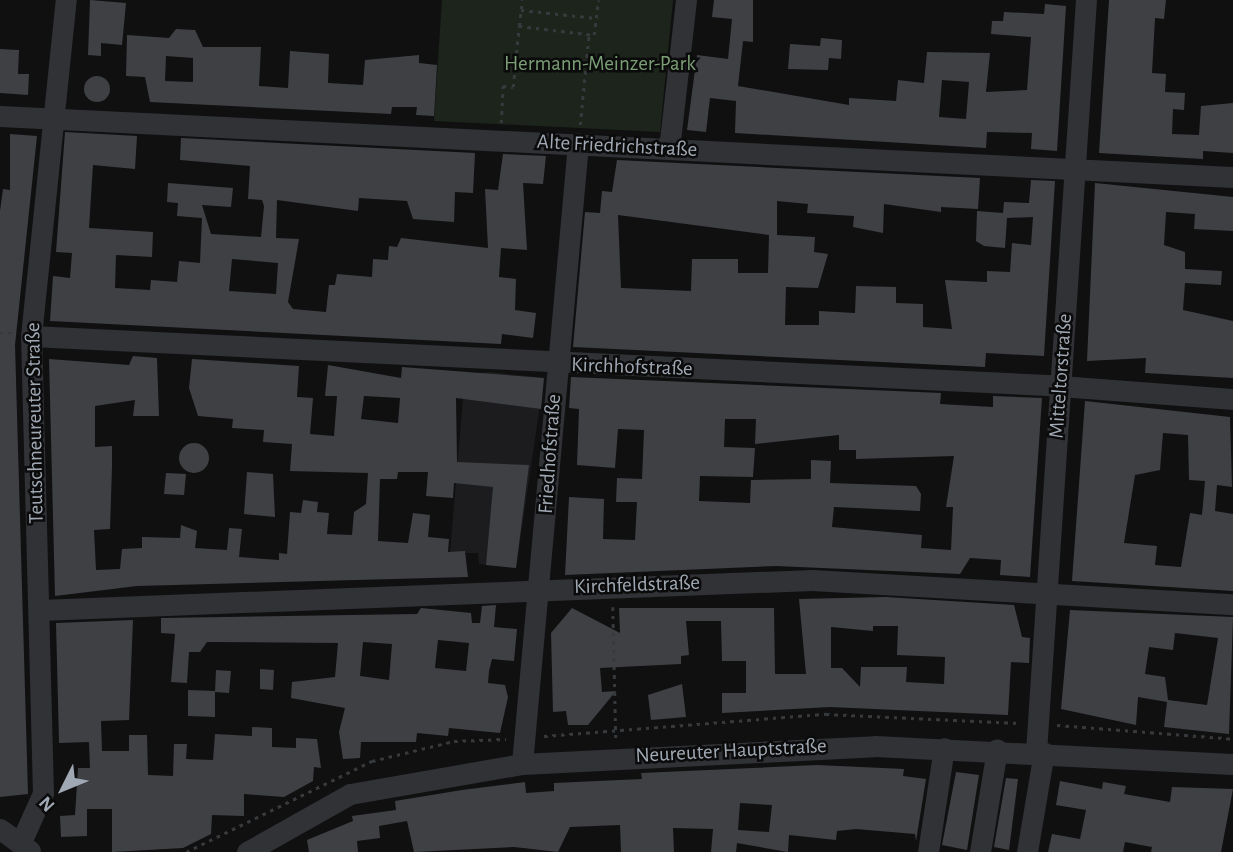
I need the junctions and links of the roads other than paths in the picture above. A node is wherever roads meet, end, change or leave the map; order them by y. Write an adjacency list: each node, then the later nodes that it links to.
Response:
1 (66, 0): 5 (street, Teutschneureuter Straße)
2 (686, 0): 7 (street)
3 (1086, 0): 8 (street, Mitteltorstraße)
4 (0, 116): 5 (street, Alte Friedrichstraße)
5 (52, 118): 6 (street, Alte Friedrichstraße); 10 (street, Teutschneureuter Straße)
6 (578, 144): 7 (street, Alte Friedrichstraße); 11 (street, Friedhofstraße)
7 (669, 149): 8 (street, Alte Friedrichstraße)
8 (1075, 167): 9 (street, Alte Friedrichstraße); 12 (street, Mitteltorstraße)
9 (1233, 177)
10 (31, 336): 11 (street, Kirchhofstraße); 17 (street, Teutschneureuter Straße)
11 (556, 364): 12 (street, Kirchhofstraße); 14 (street, Friedhofstraße)
12 (1061, 386): 13 (street, Kirchhofstraße); 15 (street, Mitteltorstraße)
13 (1233, 400)
14 (541, 588): 15 (street, Kirchfeldstraße); 17 (street, Kirchfeldstraße); 21 (street, Friedhofstraße)
15 (1048, 591): 16 (street, Kirchfeldstraße); 20 (street, Mitteltorstraße)
16 (1233, 604)
17 (40, 610): 24 (street, Teutschneureuter Straße)
18 (944, 748): 19 (street, Neureuter Hauptstraße); 21 (street, Neureuter Hauptstraße); 26 (street)
19 (997, 749): 20 (street, Neureuter Hauptstraße); 27 (street)
20 (1040, 752): 22 (street, Neureuter Hauptstraße); 28 (street, Mitteltorstraße)
21 (522, 764): 25 (street, Neureuter Hauptstraße)
22 (1233, 764)
23 (0, 830): 24 (street)
24 (26, 847)
25 (254, 850)
26 (928, 852)
27 (979, 852)
28 (1027, 852)

